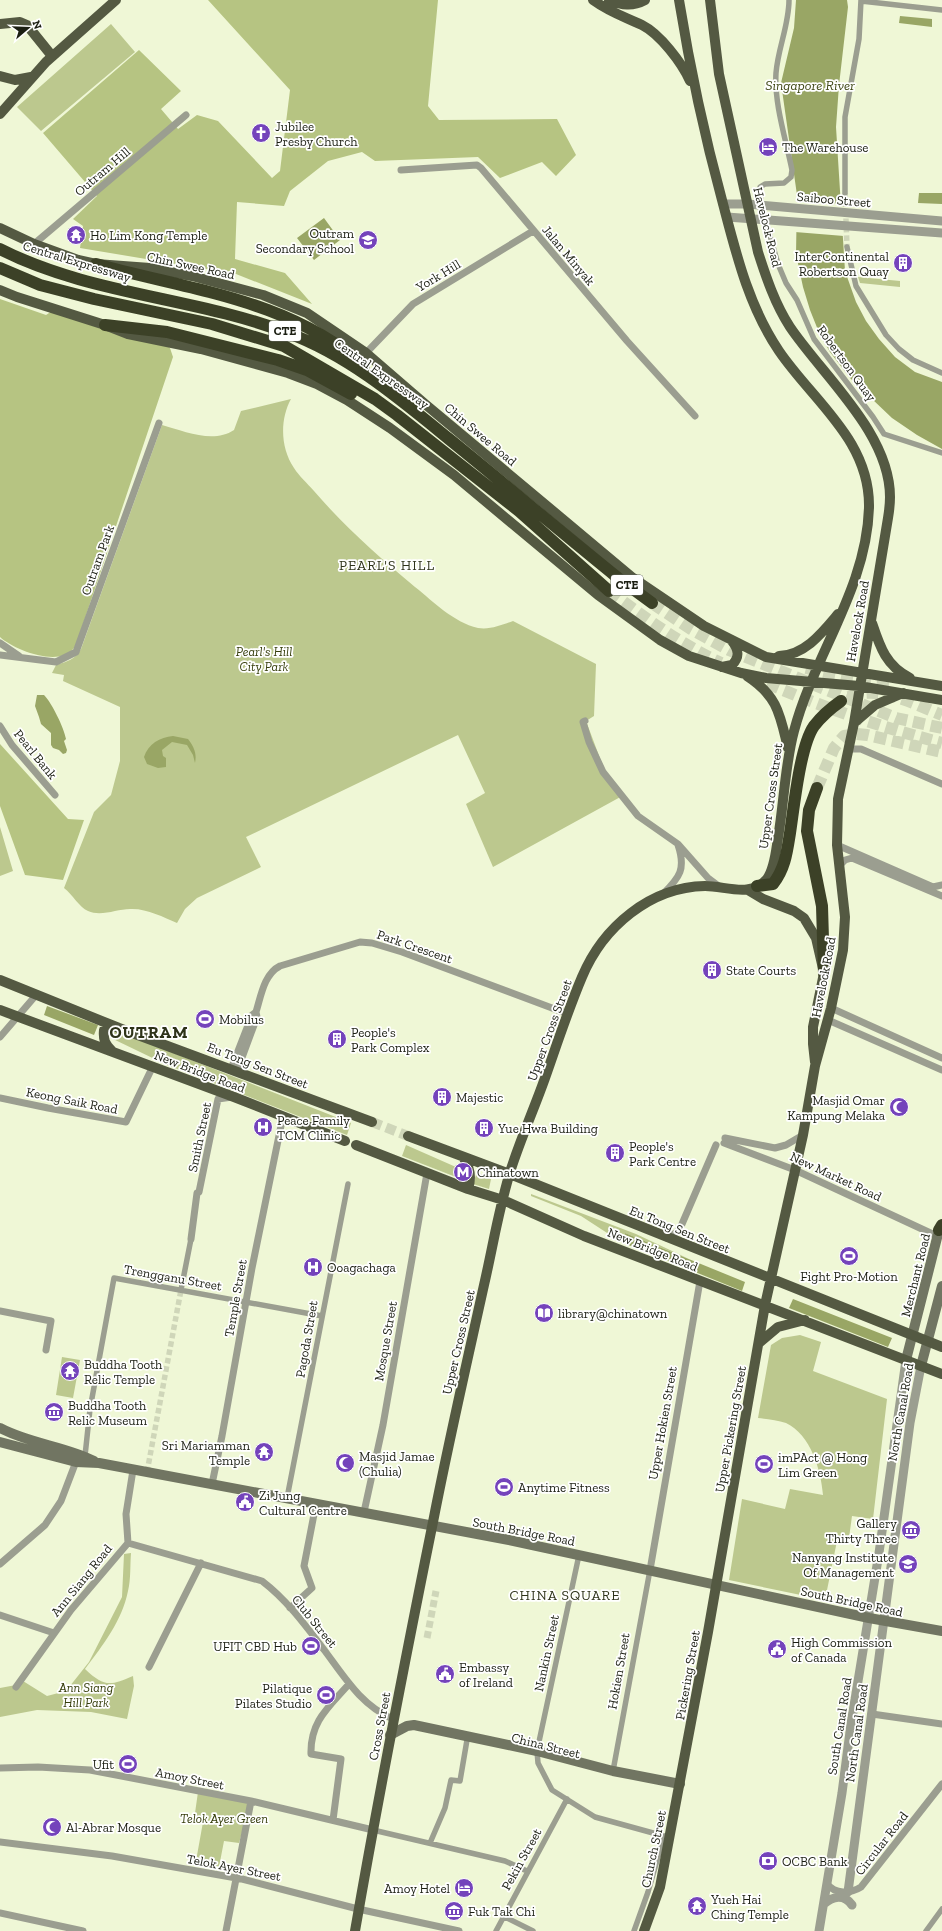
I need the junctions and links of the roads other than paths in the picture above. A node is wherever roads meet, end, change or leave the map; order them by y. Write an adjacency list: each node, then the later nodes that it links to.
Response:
1 (116, 0): 11 (main road)
2 (609, 0): 3 (main road)
3 (644, 0)
4 (679, 0): 14 (main road, Havelock Road)
5 (710, 0): 20 (main road, Havelock Road)
6 (789, 0): 21 (street, Robertson Quay)
7 (595, 1): 14 (main road)
8 (861, 1): 9 (street); 18 (street)
9 (942, 10)
10 (0, 24): 11 (main road)
11 (52, 56): 13 (main road)
12 (0, 76): 13 (main road)
13 (31, 77): 15 (main road)
14 (695, 92): 19 (main road, Havelock Road)
15 (0, 114)
16 (186, 115): 29 (street, Outram Hill)
17 (401, 170): 27 (street, Jalan Minyak)
18 (845, 193)
19 (723, 204): 20 (street, Saiboo Street); 22 (main road, Havelock Road)
20 (748, 204): 21 (street, Saiboo Street); 23 (main road, Havelock Road)
21 (761, 205): 24 (street, Robertson Quay); 25 (street, Saiboo Street)
22 (727, 217): 23 (street, Saiboo Street); 46 (main road, Havelock Road)
23 (751, 218): 24 (street, Saiboo Street); 47 (main road, Havelock Road)
24 (765, 219): 28 (street, Saiboo Street); 43 (street, Robertson Quay)
25 (942, 221)
26 (0, 228): 29 (main road, Chin Swee Road)
27 (533, 231): 36 (street, York Hill); 40 (street, Jalan Minyak)
28 (942, 233)
29 (34, 244): 32 (main road, Chin Swee Road)
30 (848, 247): 37 (street)
31 (0, 249): 38 (highway, Central Expressway / CTE)
32 (96, 264): 36 (main road, Chin Swee Road); 38 (highway)
33 (0, 268): 39 (highway, Central Expressway / CTE)
34 (0, 290): 35 (main road)
35 (106, 325): 39 (highway); 41 (main road)
36 (366, 356): 41 (main road); 48 (main road, Chin Swee Road)
37 (942, 373)
38 (401, 400): 45 (highway, Central Expressway / CTE)
39 (397, 415): 44 (highway, Central Expressway / CTE)
40 (695, 416)
41 (377, 418): 54 (main road)
42 (159, 423): 52 (street, Outram Park)
43 (942, 453)
44 (609, 591)
45 (652, 603)
46 (846, 604): 51 (main road); 53 (main road, Havelock Road)
47 (871, 620): 55 (main road, Havelock Road); 58 (main road)
48 (732, 641): 51 (main road, Chin Swee Road); 54 (main road)
49 (0, 643): 52 (street, Outram Park)
50 (0, 655): 52 (street, Outram Park)
51 (766, 657): 53 (main road, Chin Swee Road)
52 (23, 658)
53 (818, 666): 55 (main road, Chin Swee Road); 57 (main road, Upper Cross Street)
54 (722, 667): 56 (main road)
55 (861, 672): 58 (main road, Chin Swee Road); 59 (main road, Havelock Road)
56 (741, 673): 57 (main road); 68 (main road)
57 (812, 680): 59 (main road); 68 (main road, Upper Cross Street)
58 (919, 682): 60 (main road, Chin Swee Road)
59 (859, 686): 61 (main road); 65 (main road, Havelock Road)
60 (942, 686)
61 (903, 692): 62 (main road); 65 (main road)
62 (942, 700)
63 (841, 701): 77 (highway)
64 (585, 721): 72 (street)
65 (854, 723): 67 (main road, Havelock Road)
66 (0, 726): 71 (street, Pearl Bank)
67 (848, 749): 69 (street); 73 (main road, Havelock Road)
68 (789, 750): 77 (main road, Upper Cross Street)
69 (942, 784)
70 (817, 788): 80 (highway)
71 (55, 795)
72 (678, 844): 76 (street); 78 (street)
73 (837, 845): 74 (main road, Havelock Road); 75 (street)
74 (839, 866): 79 (street); 83 (main road, Havelock Road)
75 (942, 885)
76 (720, 887): 77 (main road, Upper Cross Street); 78 (main road, Upper Cross Street)
77 (753, 888): 80 (main road)
78 (661, 895): 85 (main road, Upper Cross Street)
79 (942, 896)
80 (824, 973): 99 (main road)
81 (0, 980): 82 (main road, Eu Tong Sen Street)
82 (37, 994): 86 (street); 89 (main road, Eu Tong Sen Street)
83 (831, 1008): 87 (main road, Havelock Road); 88 (street)
84 (0, 1010): 86 (main road, New Bridge Road)
85 (568, 1014): 100 (street, Park Crescent); 116 (main road, Upper Cross Street)
86 (19, 1017): 92 (street); 95 (main road, New Bridge Road)
87 (828, 1020): 91 (street); 99 (main road, Havelock Road)
88 (866, 1024): 90 (street); 91 (street)
89 (112, 1025): 95 (main road); 100 (main road, Eu Tong Sen Street)
90 (886, 1033): 93 (street); 94 (street)
91 (862, 1035): 93 (street)
92 (0, 1037)
93 (882, 1044): 96 (street)
94 (913, 1045): 96 (street); 97 (street)
95 (112, 1051): 98 (main road, New Bridge Road)
96 (909, 1056): 101 (street)
97 (942, 1058)
98 (152, 1066): 102 (main road, New Bridge Road); 104 (street, Keong Saik Road)
99 (815, 1066): 107 (main road, Havelock Road)
100 (234, 1070): 106 (main road, Eu Tong Sen Street)
101 (942, 1070)
102 (216, 1090): 103 (main road, New Bridge Road); 110 (street, Smith Street)
103 (234, 1097): 105 (main road, New Bridge Road); 110 (street, Smith Street)
104 (0, 1098)
105 (283, 1116): 109 (main road, New Bridge Road); 127 (street, Temple Street)
106 (372, 1122)
107 (803, 1135): 114 (main road, Havelock Road); 114 (street, New Market Road)
108 (408, 1136): 113 (main road, Eu Tong Sen Street)
109 (345, 1141)
110 (207, 1144): 122 (street, Smith Street)
111 (356, 1145): 115 (main road, New Bridge Road)
112 (716, 1145): 121 (street)
113 (463, 1157): 116 (main road, Eu Tong Sen Street); 118 (main road)
114 (795, 1170): 120 (street, New Market Road); 123 (main road, Havelock Road)
115 (427, 1173): 118 (main road, New Bridge Road); 147 (street, Mosque Street)
116 (510, 1174): 119 (main road, Upper Cross Street); 121 (main road, Eu Tong Sen Street)
117 (348, 1184): 130 (street, Pagoda Street)
118 (468, 1189): 119 (main road, New Bridge Road)
119 (503, 1200): 124 (main road, New Bridge Road); 148 (main road, Upper Cross Street)
120 (940, 1228): 132 (main road, Merchant Road)
121 (667, 1238): 123 (main road, Eu Tong Sen Street)
122 (191, 1239): 126 (street, Smith Street)
123 (771, 1279): 128 (main road, Upper Pickering Street); 132 (main road, Eu Tong Sen Street)
124 (700, 1281): 128 (main road, New Bridge Road); 153 (street, Upper Hokien Street)
125 (942, 1286): 133 (main road)
126 (181, 1290): 127 (street, Trengganu Street); 142 (street, Trengganu Street)
127 (246, 1302): 130 (street, Trengganu Street); 144 (street, Temple Street)
128 (765, 1305): 131 (main road, New Bridge Road); 134 (main road, Upper Pickering Street)
129 (0, 1311): 136 (street)
130 (322, 1316): 145 (street, Pagoda Street)
131 (804, 1320): 134 (main road); 137 (main road, New Bridge Road)
132 (913, 1335): 133 (main road, Eu Tong Sen Street); 137 (main road, South Canal Road)
133 (928, 1341): 135 (main road, Eu Tong Sen Street); 138 (main road, North Canal Road)
134 (759, 1343): 154 (main road, Upper Pickering Street)
135 (942, 1347)
136 (46, 1350)
137 (906, 1360): 138 (main road, New Bridge Road); 157 (street, South Canal Road)
138 (921, 1366): 139 (main road, New Bridge Road); 158 (street, North Canal Road)
139 (942, 1374)
140 (0, 1428): 142 (main road, South Bridge Road)
141 (0, 1442): 142 (main road, South Bridge Road)
142 (80, 1458): 143 (main road, South Bridge Road); 152 (street)
143 (133, 1470): 144 (main road, South Bridge Road); 149 (street)
144 (212, 1484): 145 (main road, South Bridge Road)
145 (287, 1498): 146 (main road, South Bridge Road)
146 (316, 1504): 147 (main road, South Bridge Road); 155 (street)
147 (364, 1512): 148 (main road, South Bridge Road)
148 (432, 1527): 150 (main road, South Bridge Road); 165 (main road, Cross Street)
149 (128, 1543): 151 (street, Club Street); 160 (street, Ann Siang Road)
150 (578, 1555): 153 (main road, South Bridge Road); 169 (street, Nankin Street)
151 (201, 1563): 155 (street, Club Street); 161 (street)
152 (0, 1564)
153 (650, 1570): 154 (main road, South Bridge Road); 172 (street, Hokien Street)
154 (717, 1584): 157 (main road, South Bridge Road); 171 (main road, Pickering Street)
155 (290, 1608): 162 (street, Club Street)
156 (0, 1615): 160 (street, Ann Siang Road)
157 (869, 1618): 158 (main road, South Bridge Road); 183 (street, South Canal Road)
158 (883, 1621): 159 (main road, South Bridge Road); 164 (street, North Canal Road)
159 (942, 1631)
160 (54, 1633): 163 (street, Ann Siang Road)
161 (149, 1667)
162 (349, 1684): 165 (street, Club Street); 177 (street)
163 (16, 1687)
164 (872, 1714): 166 (street); 184 (street, North Canal Road)
165 (393, 1719): 167 (main road, Cross Street)
166 (942, 1724)
167 (390, 1735): 168 (main road, China Street); 178 (main road, Cross Street)
168 (468, 1738): 169 (main road, China Street); 180 (street)
169 (537, 1753): 172 (main road, China Street); 175 (street)
170 (0, 1768): 176 (street, Amoy Street)
171 (683, 1770): 174 (main road, Church Street)
172 (613, 1774): 174 (main road, China Street)
173 (942, 1784): 184 (street, Circular Road)
174 (680, 1786): 198 (main road, Church Street)
175 (567, 1799): 181 (street, Pekin Street); 197 (street)
176 (251, 1802): 177 (street, Amoy Street); 182 (street)
177 (333, 1820): 178 (street, Amoy Street)
178 (373, 1830): 180 (street); 188 (main road, Cross Street)
179 (0, 1842): 182 (street, Telok Ayer Street)
180 (430, 1843): 181 (street)
181 (527, 1871): 190 (street, Pekin Street)
182 (235, 1878): 188 (street, Telok Ayer Street); 192 (street)
183 (827, 1884): 184 (street); 185 (street, South Canal Road)
184 (848, 1892)
185 (824, 1904): 186 (street); 199 (street, South Canal Road)
186 (852, 1905)
187 (942, 1909): 200 (street)
188 (358, 1910): 193 (main road, Cross Street); 194 (street, Telok Ayer Street)
189 (0, 1913): 191 (street)
190 (503, 1916): 195 (street, Pekin Street); 196 (street)
191 (83, 1931)
192 (226, 1931)
193 (355, 1931)
194 (455, 1931)
195 (496, 1931)
196 (533, 1931)
197 (634, 1931)
198 (644, 1931)
199 (819, 1931)
200 (926, 1931)

